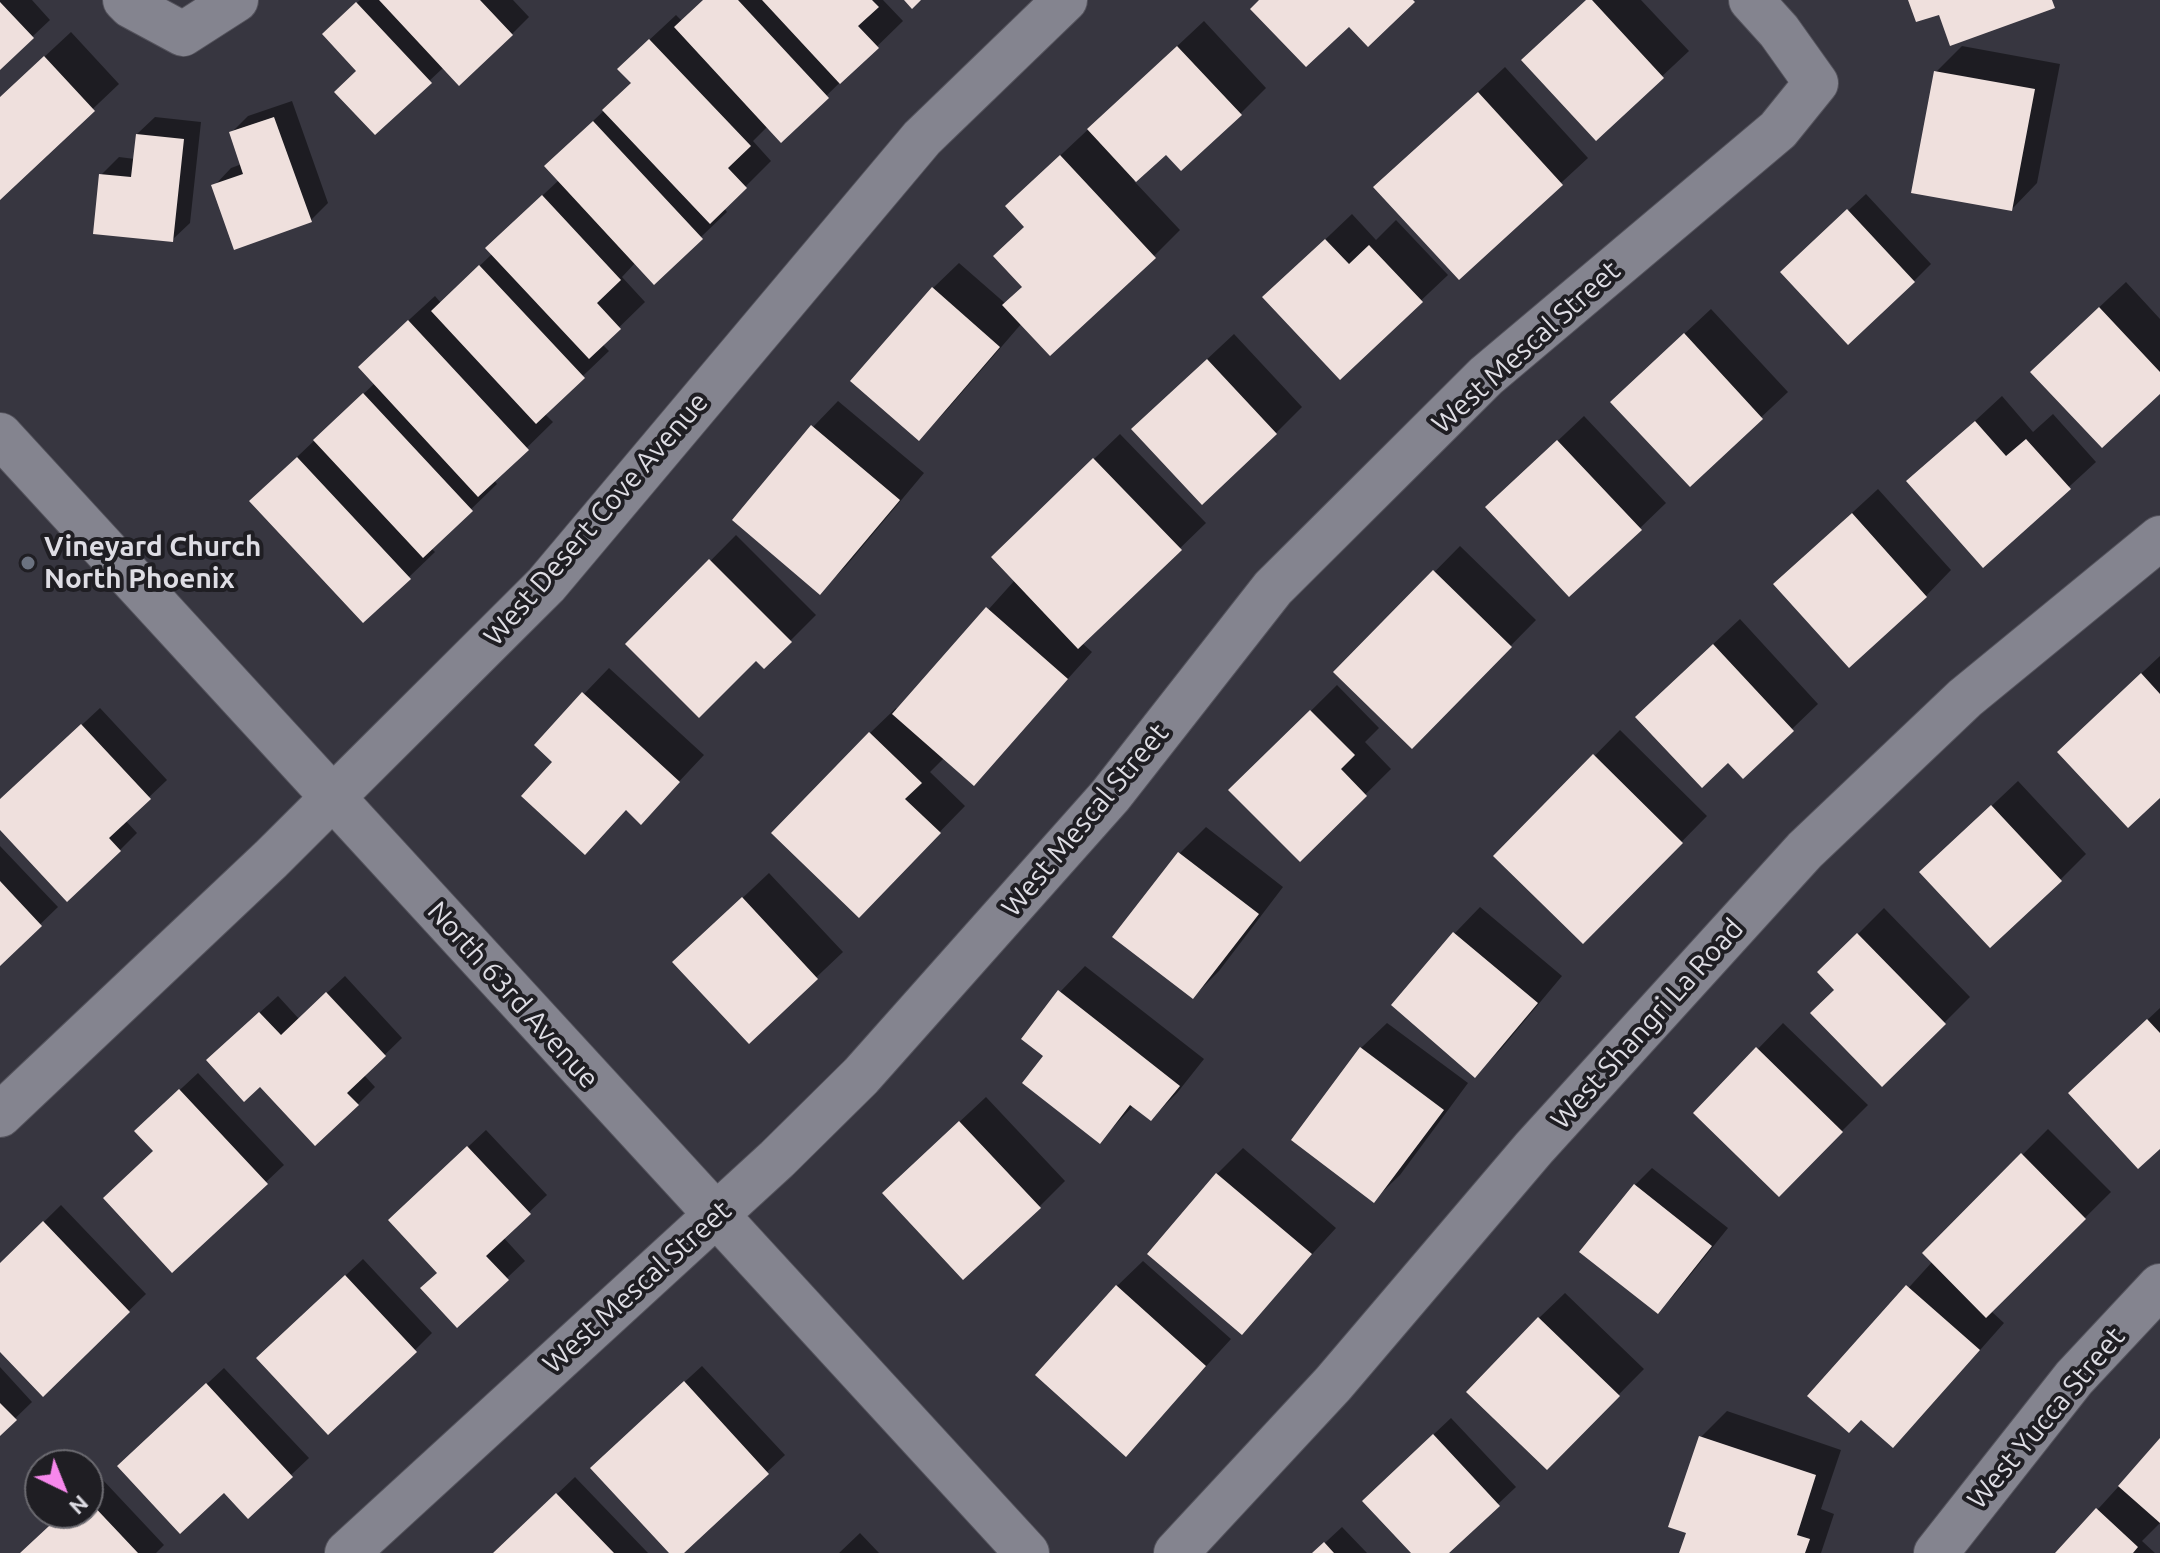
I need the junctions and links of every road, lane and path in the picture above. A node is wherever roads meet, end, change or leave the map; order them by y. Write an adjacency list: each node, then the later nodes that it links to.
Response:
1 (125, 0): 2 (street)
2 (236, 0)
3 (1065, 0): 7 (street, West Desert Cove Avenue)
4 (1751, 0): 9 (street, West Mescal Street)
5 (0, 435): 7 (street, North 63rd Avenue)
6 (2160, 538): 13 (street, West Shangri La Road)
7 (332, 798): 8 (street, West Desert Cove Avenue); 9 (street, North 63rd Avenue)
8 (0, 1115)
9 (715, 1215): 11 (street, West Mescal Street); 12 (street, North 63rd Avenue)
10 (2160, 1286): 14 (street, West Yucca Street)
11 (347, 1553)
12 (1027, 1553)
13 (1176, 1553)
14 (1936, 1553)

